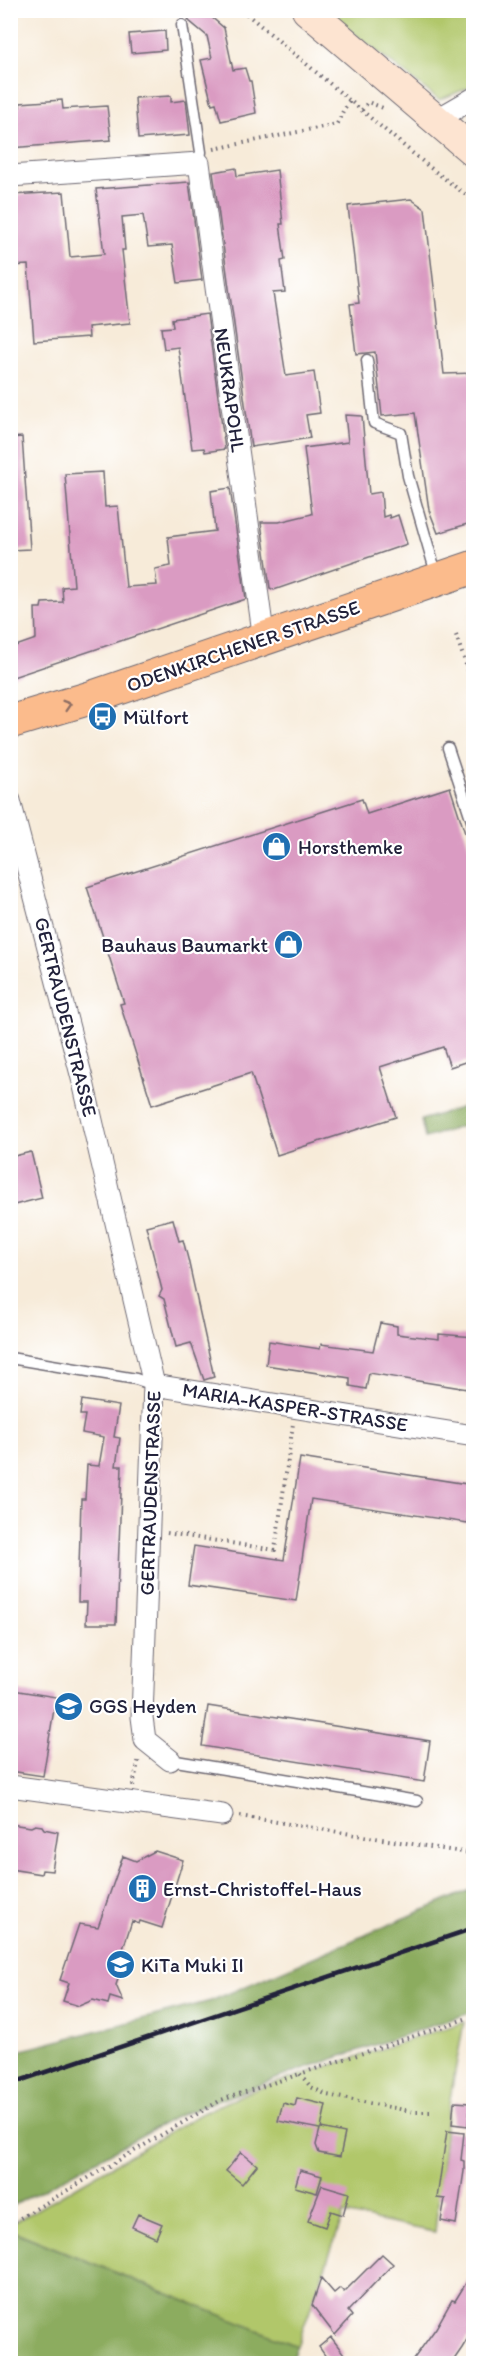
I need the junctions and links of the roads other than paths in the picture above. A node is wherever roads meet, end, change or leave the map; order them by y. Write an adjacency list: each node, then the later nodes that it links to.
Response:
1 (307, 10): 4 (main road)
2 (182, 25): 6 (lane)
3 (474, 98): 4 (street)
4 (436, 120): 5 (main road)
5 (474, 152)
6 (200, 157): 7 (street); 12 (street, NEUKRAPOHL)
7 (10, 176)
8 (367, 360): 10 (lane)
9 (474, 548): 10 (main road, ODENKIRCHENER STRASSE)
10 (433, 563): 12 (main road, ODENKIRCHENER STRASSE)
11 (474, 567): 12 (main road, ODENKIRCHENER STRASSE)
12 (263, 628): 13 (main road, ODENKIRCHENER STRASSE); 14 (main road, ODENKIRCHENER STRASSE, one-way to 12)
13 (10, 700)
14 (10, 722)
15 (448, 748): 17 (lane)
16 (10, 801): 19 (street, GERTRAUDENSTRASSE)
17 (474, 827)
18 (10, 1358): 19 (lane, MARIA-KASPER-STRASSE)
19 (154, 1385): 20 (street, MARIA-KASPER-STRASSE); 21 (street, GERTRAUDENSTRASSE)
20 (474, 1436)
21 (170, 1760): 23 (lane)
22 (10, 1786): 24 (street)
23 (417, 1801)
24 (222, 1815)

